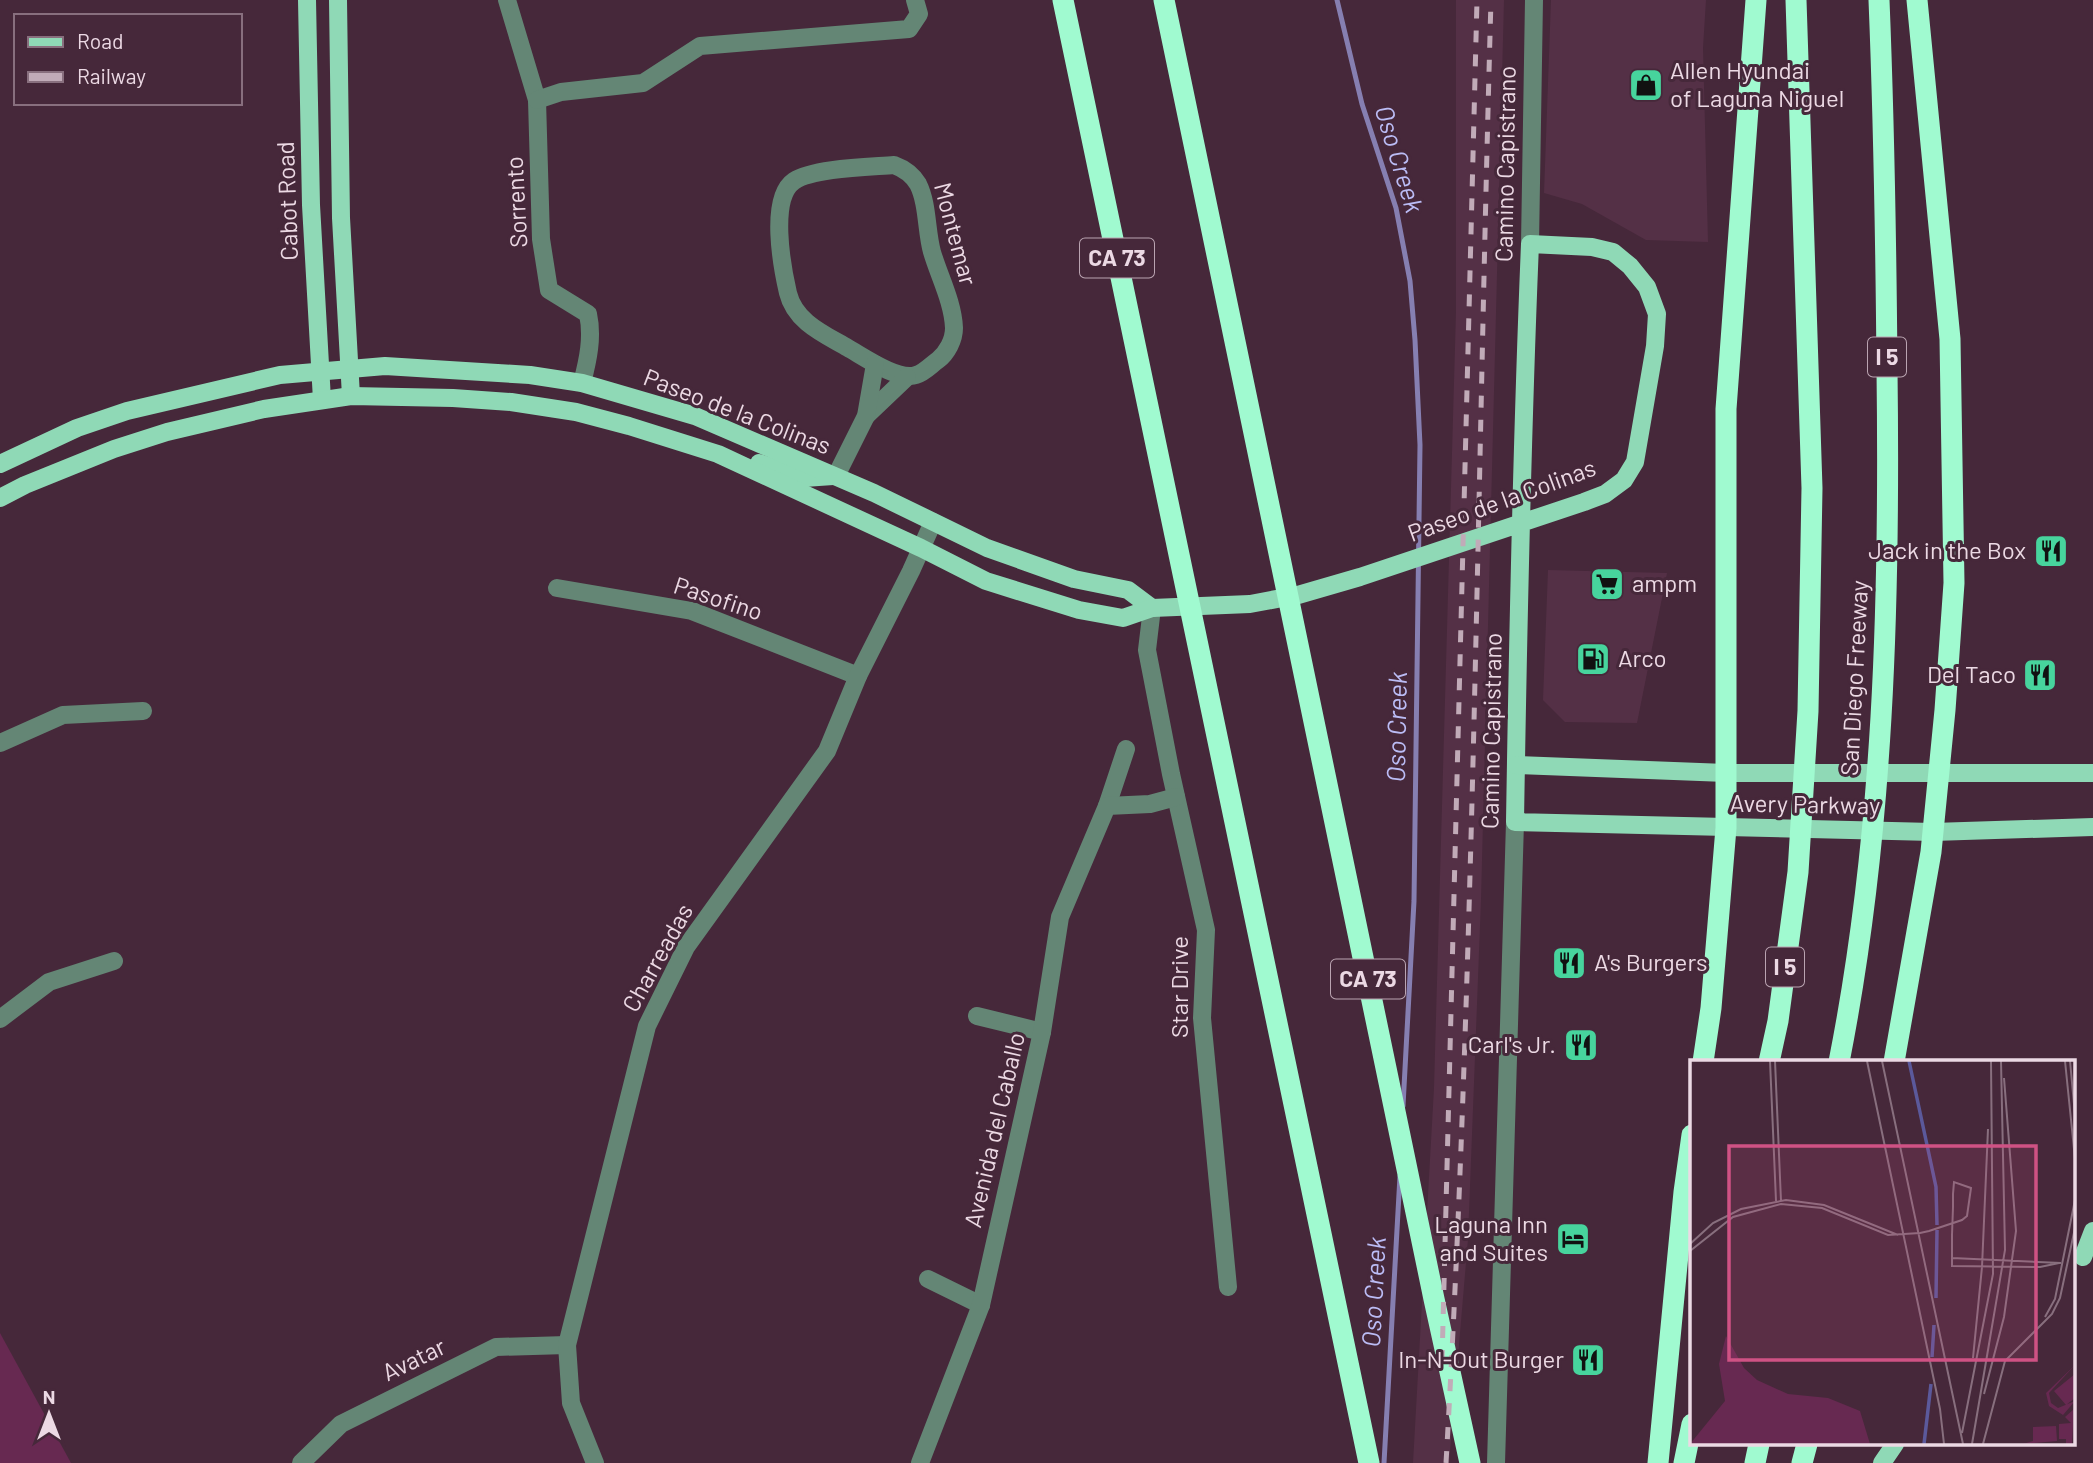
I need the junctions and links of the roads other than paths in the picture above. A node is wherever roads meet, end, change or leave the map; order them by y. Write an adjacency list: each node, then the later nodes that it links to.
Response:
1 (307, 0): 16 (main road, Cabot Road)
2 (338, 0): 15 (main road)
3 (507, 0): 12 (street, Sorrento)
4 (915, 0): 12 (street)
5 (1063, 0): 65 (highway, CA 73)
6 (1164, 0): 66 (highway, CA 73)
7 (1534, 0): 13 (street, Camino Capistrano)
8 (1756, 0): 35 (highway)
9 (1796, 0): 49 (highway, San Diego Freeway / I 5)
10 (1879, 0): 50 (highway, San Diego Freeway / I 5)
11 (1917, 0): 36 (highway)
12 (537, 100): 18 (street, Sorrento)
13 (1530, 244): 29 (main road, Paseo de la Colinas); 34 (main road, Camino Capistrano)
14 (875, 364): 17 (street, Montemar); 17 (street, Montemar); 21 (street)
15 (350, 368): 16 (main road, Paseo de la Colinas); 18 (main road, Paseo de la Colinas); 19 (main road)
16 (320, 372): 20 (main road, Cabot Road); 23 (main road, Paseo de la Colinas)
17 (907, 377): 21 (street)
18 (583, 383): 24 (main road, Paseo de la Colinas)
19 (351, 396): 20 (main road, Paseo de la Colinas); 22 (main road, Paseo de la Colinas)
20 (322, 400): 25 (main road, Paseo de la Colinas)
21 (866, 416): 24 (street)
22 (718, 454): 24 (main road); 27 (main road, Paseo de la Colinas)
23 (0, 464)
24 (835, 476): 26 (main road, Paseo de la Colinas)
25 (0, 498)
26 (933, 522): 27 (street, Charreadas); 29 (main road, Paseo de la Colinas)
27 (921, 548): 29 (main road, Paseo de la Colinas); 30 (street, Charreadas)
28 (557, 588): 30 (street, Pasofino)
29 (1152, 608): 38 (street, Star Drive)
30 (858, 676): 58 (street, Charreadas)
31 (143, 711): 32 (street)
32 (0, 743)
33 (1126, 749): 39 (street, Avenida del Caballo)
34 (1516, 765): 35 (main road, Avery Parkway); 40 (main road, Camino Capistrano)
35 (1726, 773): 36 (main road, Avery Parkway); 42 (highway)
36 (1939, 773): 37 (main road, Avery Parkway); 43 (highway)
37 (2093, 773)
38 (1176, 797): 39 (street); 56 (street, Star Drive)
39 (1107, 806): 47 (street, Avenida del Caballo)
40 (1516, 822): 42 (main road, Avery Parkway); 67 (street, Camino Capistrano)
41 (2093, 827): 43 (main road, Avery Parkway)
42 (1726, 828): 43 (main road, Avery Parkway); 48 (highway)
43 (1933, 832): 51 (highway)
44 (114, 961): 46 (street)
45 (978, 1016): 47 (street)
46 (0, 1019)
47 (1042, 1032): 57 (street, Avenida del Caballo)
48 (1703, 1060)
49 (1769, 1060)
50 (1839, 1060)
51 (1894, 1060)
52 (1690, 1149): 68 (highway)
53 (2093, 1231): 54 (main road)
54 (2083, 1258)
55 (928, 1279): 57 (street)
56 (1228, 1287)
57 (981, 1305): 64 (street, Avenida del Caballo)
58 (567, 1345): 62 (street, Avatar); 63 (street, Charreadas)
59 (1690, 1434): 69 (highway)
60 (1806, 1446): 70 (highway)
61 (1894, 1446): 71 (main road)
62 (301, 1463)
63 (595, 1463)
64 (920, 1463)
65 (1369, 1463)
66 (1470, 1463)
67 (1496, 1463)
68 (1658, 1463)
69 (1684, 1463)
70 (1802, 1463)
71 (1882, 1463)

